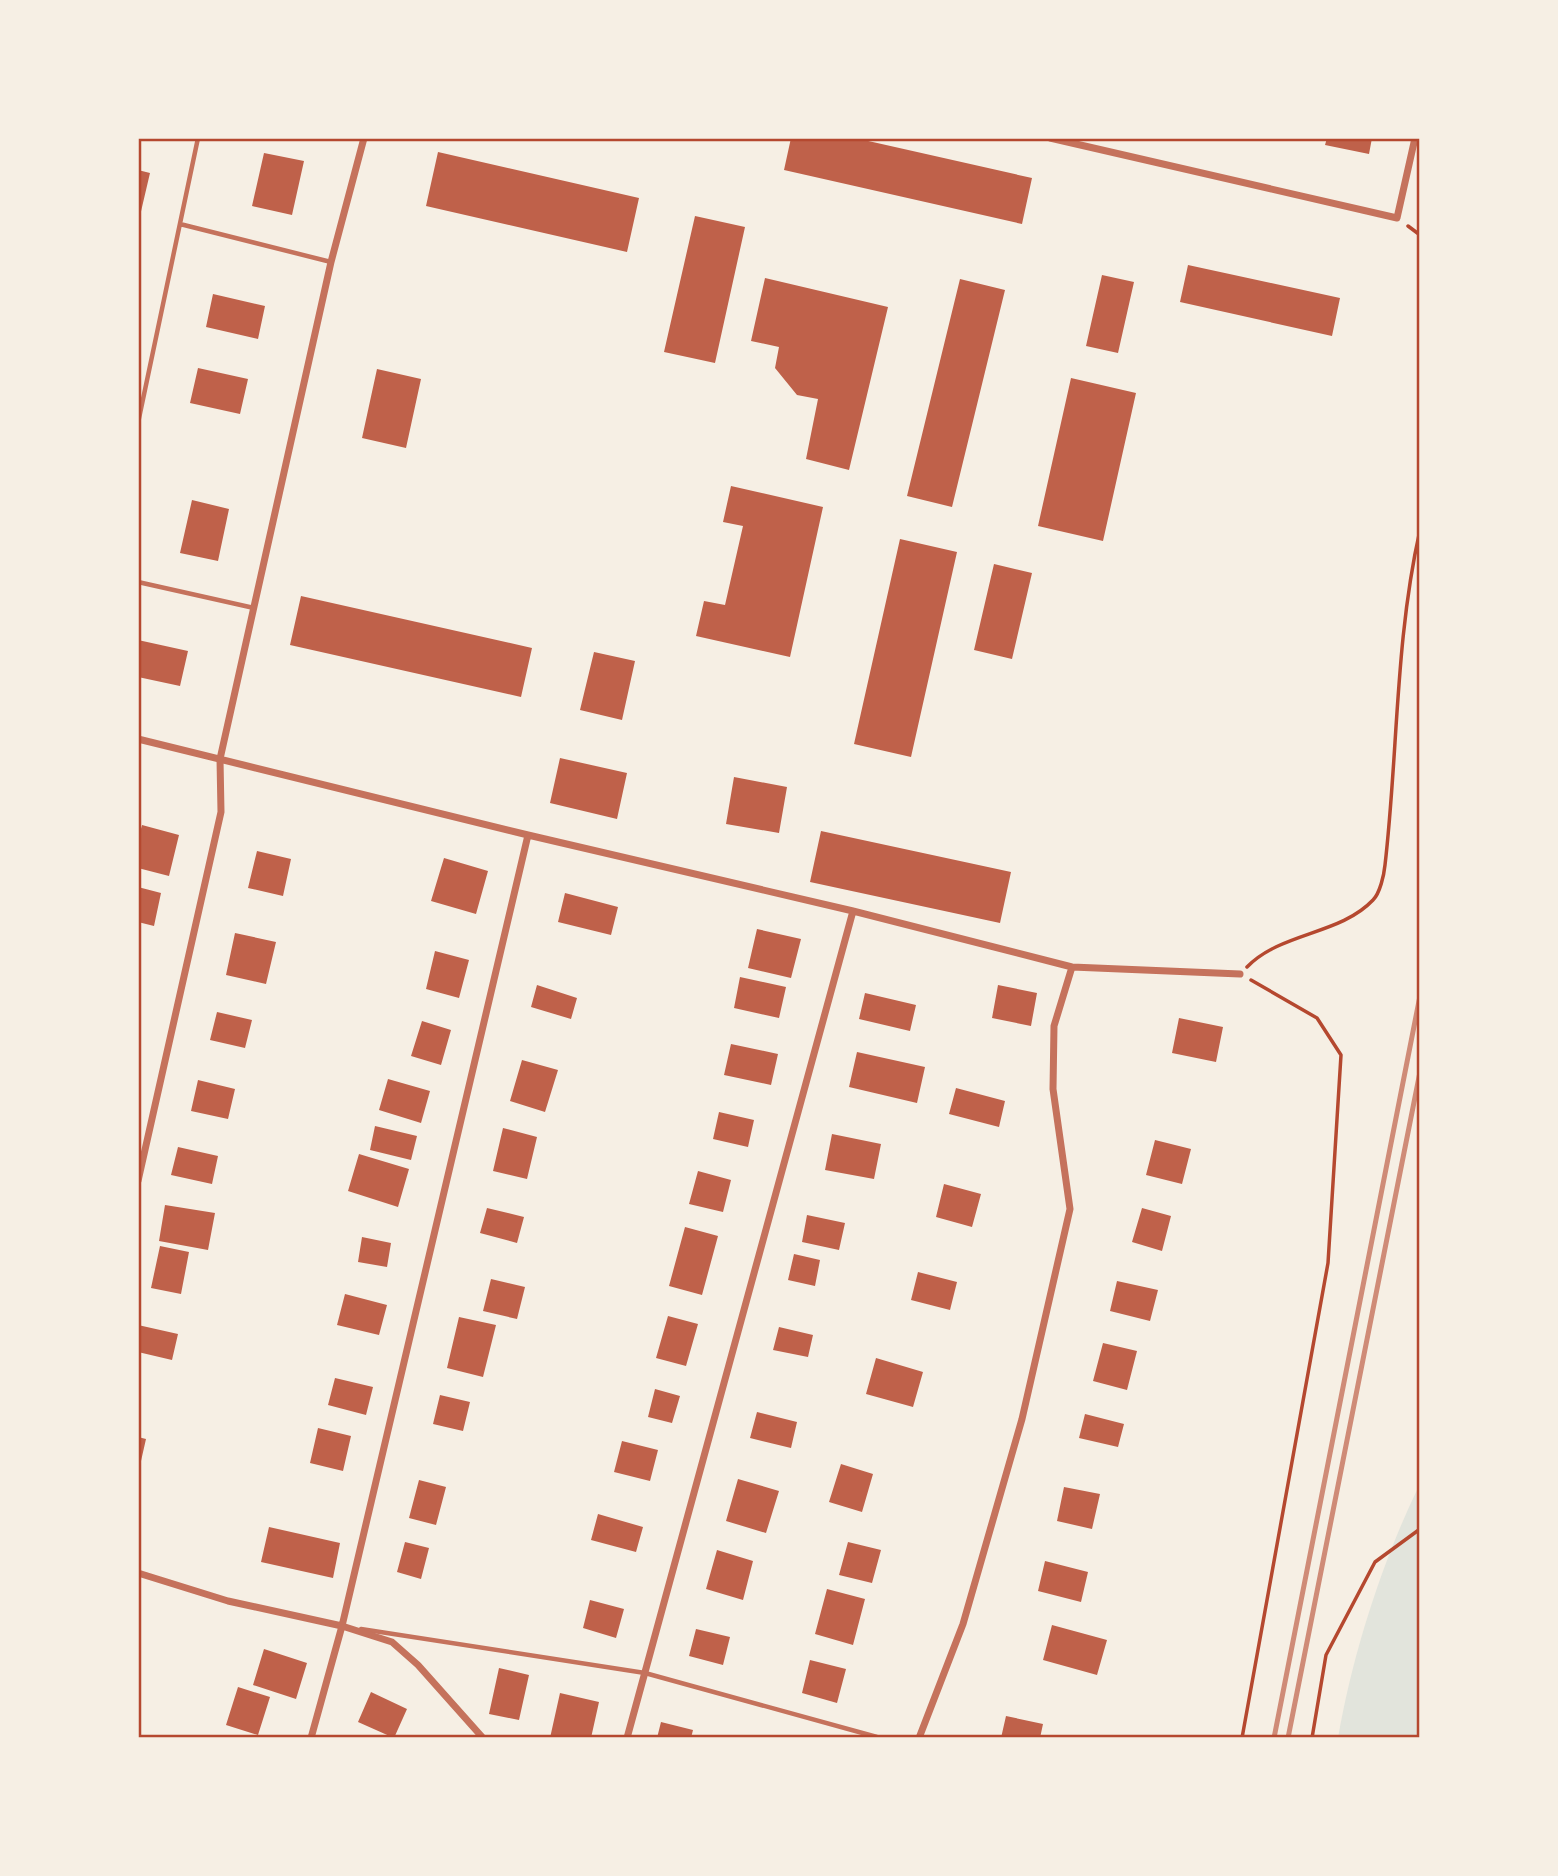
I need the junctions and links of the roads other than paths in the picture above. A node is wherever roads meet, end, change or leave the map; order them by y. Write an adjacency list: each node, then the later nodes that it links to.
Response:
1 (198, 138): 5 (lane)
2 (364, 138): 6 (street)
3 (1050, 138): 4 (street)
4 (1415, 138)
5 (180, 224): 6 (lane); 7 (lane)
6 (331, 262): 9 (street)
7 (138, 423)
8 (138, 582): 9 (lane)
9 (254, 608): 11 (street)
10 (138, 739): 11 (street)
11 (220, 759): 12 (street); 16 (street)
12 (528, 835): 13 (street); 18 (street)
13 (853, 911): 14 (street); 19 (street)
14 (1072, 967): 15 (street); 24 (street)
15 (1240, 974)
16 (138, 1181)
17 (138, 1573): 18 (street)
18 (342, 1626): 19 (lane); 20 (street); 21 (street)
19 (645, 1673): 22 (street); 23 (lane)
20 (311, 1738)
21 (484, 1738)
22 (627, 1738)
23 (901, 1738)
24 (919, 1738)

